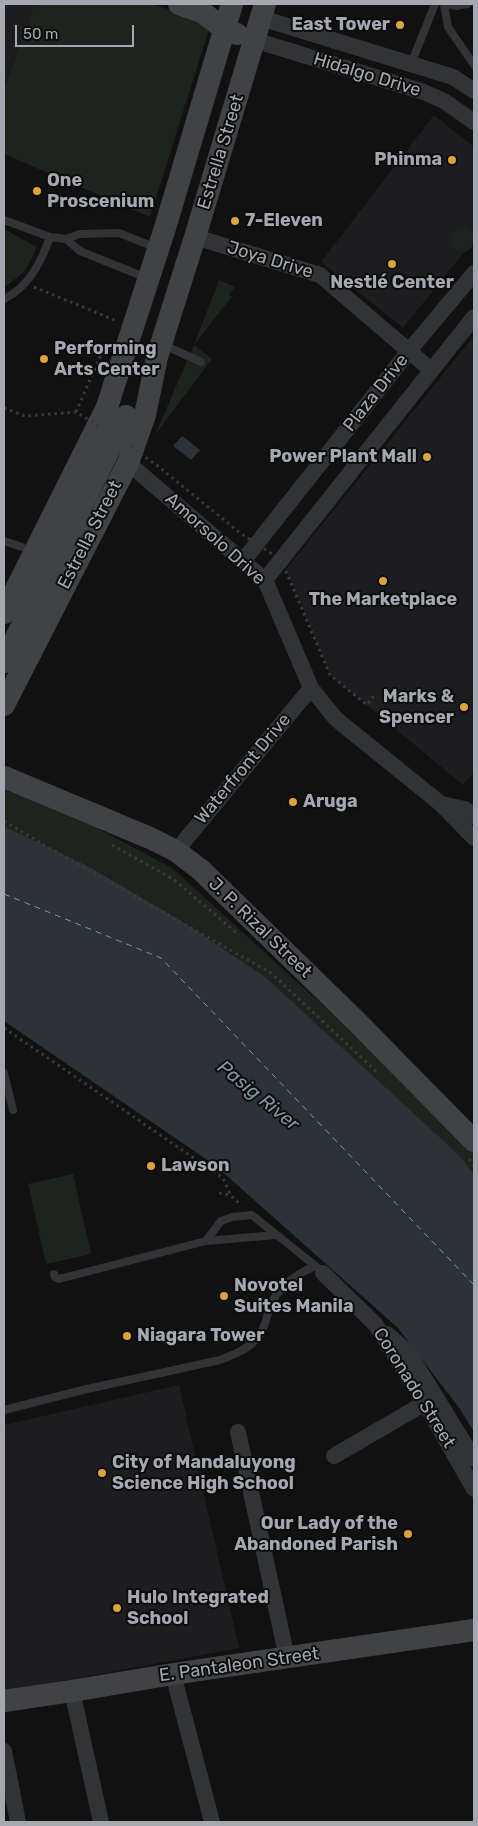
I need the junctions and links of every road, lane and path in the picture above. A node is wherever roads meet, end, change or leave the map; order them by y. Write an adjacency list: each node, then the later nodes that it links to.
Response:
1 (179, 4): 6 (main road)
2 (435, 4): 9 (lane)
3 (445, 4): 4 (lane); 8 (lane)
4 (467, 4)
5 (263, 11): 6 (main road); 7 (main road, Estrella Street); 9 (street, Hidalgo Drive)
6 (229, 14): 7 (main road); 16 (main road, Estrella Street)
7 (254, 40): 11 (street, Hidalgo Drive); 14 (main road, Estrella Street)
8 (473, 62)
9 (411, 64): 10 (street, Hidalgo Drive)
10 (474, 92)
11 (474, 122)
12 (4, 220): 13 (lane)
13 (50, 237): 15 (lane); 19 (lane)
14 (196, 237): 23 (main road, Estrella Street); 24 (street, Joya Drive)
15 (66, 239): 16 (lane); 18 (lane)
16 (158, 249): 18 (main road, Estrella Street)
17 (474, 273): 24 (street, Plaza Drive)
18 (148, 278): 22 (main road, Estrella Street)
19 (24, 283): 20 (lane); 22 (path)
20 (4, 299)
21 (474, 317): 27 (street, Plaza Drive)
22 (130, 337): 28 (main road, Estrella Street)
23 (160, 350): 26 (lane); 28 (main road, Estrella Street)
24 (409, 351): 27 (street, Joya Drive); 34 (street, Plaza Drive)
25 (99, 361): 30 (path, bridge)
26 (201, 362)
27 (431, 370): 35 (street, Plaza Drive)
28 (119, 406): 32 (main road, Estrella Street); 33 (main road, Estrella Street); 37 (main road, Estrella Street); 40 (main road, Estrella Street, bridge)
29 (4, 408): 30 (path, bridge)
30 (76, 412): 31 (path, bridge)
31 (107, 432)
32 (125, 452): 34 (street, Amorsolo Drive); 38 (main road, Estrella Street); 42 (path, bridge)
33 (13, 544): 36 (main road, Estrella Street)
34 (243, 561): 35 (street, Amorsolo Drive)
35 (265, 580): 41 (street, Amorsolo Drive)
36 (4, 585)
37 (4, 613)
38 (31, 650): 39 (main road); 43 (main road, Estrella Street)
39 (4, 658)
40 (4, 662)
41 (311, 688): 45 (street, Amorsolo Drive); 49 (street, Waterfront Drive)
42 (375, 694)
43 (4, 705)
44 (4, 777): 49 (main road, J. P. Rizal Street)
45 (467, 811): 47 (street, Amorsolo Drive)
46 (4, 821): 53 (path)
47 (474, 838)
48 (110, 844): 50 (path)
49 (176, 851): 55 (main road, J. P. Rizal Street)
50 (239, 936)
51 (4, 1028): 58 (path)
52 (4, 1073): 54 (lane)
53 (385, 1080)
54 (13, 1110)
55 (471, 1144): 56 (path); 57 (path)
56 (474, 1160)
57 (474, 1166)
58 (219, 1193)
59 (259, 1222): 60 (lane); 61 (lane); 62 (lane)
60 (276, 1235): 61 (lane); 63 (lane)
61 (252, 1237): 62 (lane)
62 (206, 1241): 64 (lane)
63 (319, 1269): 65 (street, Coronado Street); 67 (lane)
64 (54, 1274)
65 (375, 1324): 66 (street, Coronado Street); 70 (street)
66 (425, 1403): 69 (street); 71 (street, Coronado Street)
67 (4, 1410)
68 (238, 1432): 73 (street)
69 (334, 1456)
70 (474, 1458)
71 (474, 1489)
72 (474, 1630): 73 (main road, E. Pantaleon Street)
73 (287, 1658): 74 (main road, E. Pantaleon Street)
74 (173, 1674): 75 (main road, E. Pantaleon Street); 80 (street)
75 (72, 1691): 76 (main road, E. Pantaleon Street); 79 (street)
76 (4, 1701)
77 (4, 1751): 78 (street)
78 (18, 1822)
79 (101, 1822)
80 (212, 1822)

